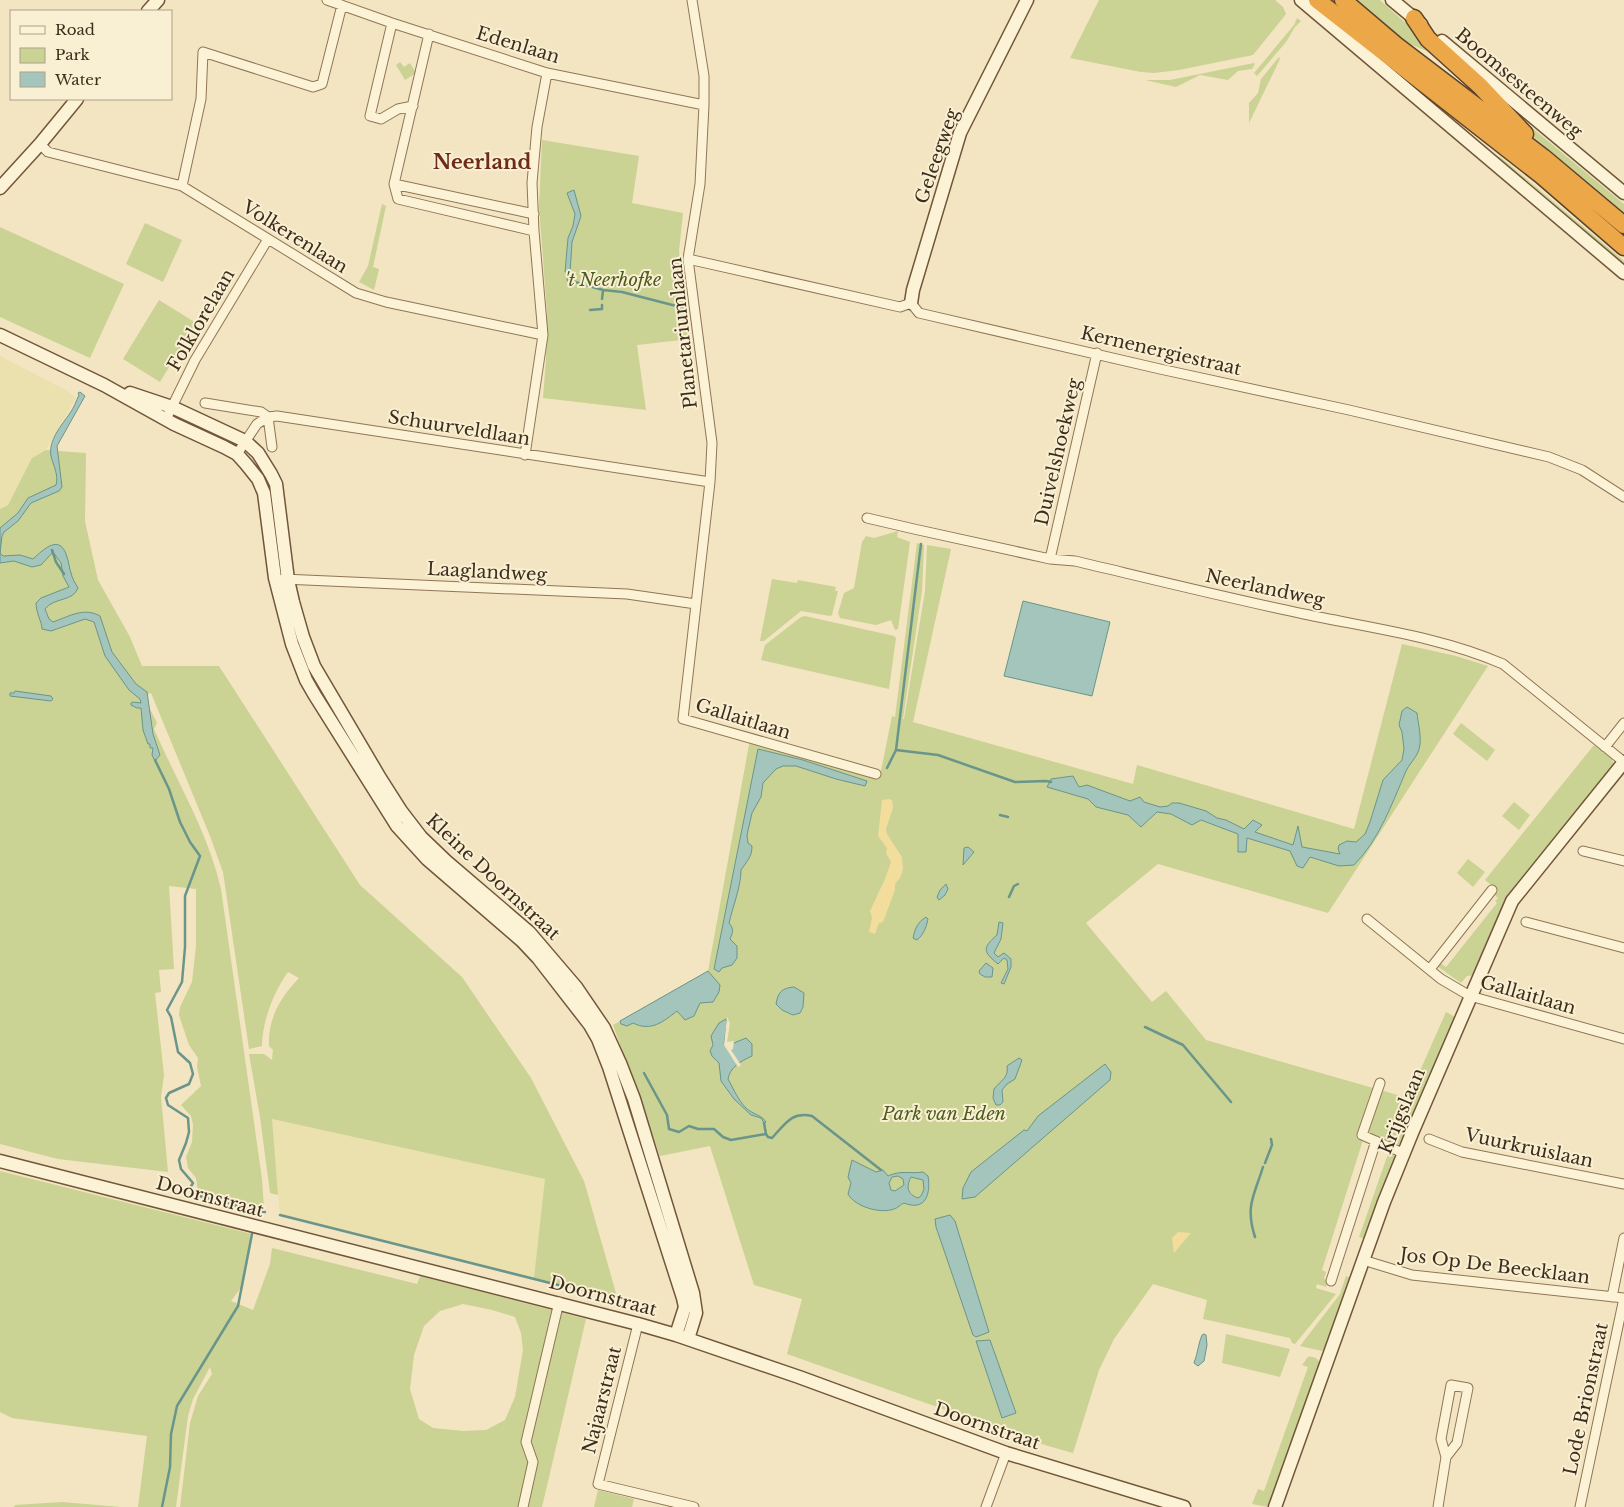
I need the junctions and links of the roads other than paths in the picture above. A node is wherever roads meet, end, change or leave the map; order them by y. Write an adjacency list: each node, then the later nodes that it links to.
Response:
1 (158, 0): 11 (street)
2 (327, 0): 10 (street, Edenlaan)
3 (692, 0): 18 (street, Planetariumlaan)
4 (1027, 0): 35 (street, Geleegweg)
5 (1290, 0): 20 (street)
6 (1300, 0): 15 (street)
7 (1317, 0): 29 (highway)
8 (1343, 0): 22 (highway)
9 (1392, 0): 12 (street, Boomsesteenweg)
10 (342, 5): 13 (street, Edenlaan); 24 (street)
11 (149, 10)
12 (1414, 18): 22 (highway); 26 (street, Boomsesteenweg)
13 (392, 23): 14 (street, Edenlaan); 19 (street)
14 (429, 34): 16 (street, Edenlaan); 19 (street)
15 (1352, 43): 20 (street); 29 (highway)
16 (547, 72): 18 (street, Edenlaan); 27 (street)
17 (76, 100): 21 (street)
18 (704, 105): 33 (street, Planetariumlaan)
19 (413, 106): 23 (street)
20 (1431, 112): 34 (street)
21 (40, 144): 24 (street, Volkerenlaan); 25 (street)
22 (1543, 158): 28 (highway)
23 (394, 184): 27 (street); 30 (street)
24 (182, 186): 31 (street, Volkerenlaan)
25 (0, 188)
26 (1624, 193)
27 (534, 214): 30 (street)
28 (1624, 225)
29 (1604, 230): 32 (highway)
30 (534, 231): 37 (street)
31 (268, 239): 37 (street, Volkerenlaan); 41 (street, Folklorelaan)
32 (1624, 247)
33 (688, 260): 35 (street); 48 (street, Planetariumlaan)
34 (1624, 273)
35 (911, 303): 38 (street, Kernenergiestraat)
36 (0, 335): 39 (street, Kleine Doornstraat)
37 (543, 335): 47 (street)
38 (1097, 353): 49 (street, Kernenergiestraat); 51 (street, Duivelshoekweg)
39 (104, 385): 41 (street, Kleine Doornstraat); 43 (street, Kleine Doornstraat)
40 (205, 404): 42 (street, Schuurveldlaan)
41 (172, 407): 43 (street, Folklorelaan); 44 (street, Kleine Doornstraat)
42 (268, 417): 44 (street); 45 (street); 47 (street, Schuurveldlaan)
43 (166, 419): 46 (street, Kleine Doornstraat)
44 (245, 441): 46 (street); 53 (street, Kleine Doornstraat)
45 (272, 447)
46 (237, 454): 52 (street, Kleine Doornstraat)
47 (525, 455): 48 (street, Schuurveldlaan)
48 (710, 482): 54 (street, Planetariumlaan)
49 (1624, 496)
50 (867, 518): 51 (street, Neerlandweg)
51 (1050, 559): 57 (street, Neerlandweg)
52 (275, 578): 53 (street, Laaglandweg); 55 (street, Kleine Doornstraat)
53 (288, 580): 54 (street, Laaglandweg); 55 (street, Kleine Doornstraat)
54 (696, 604): 59 (street, Gallaitlaan)
55 (292, 619): 82 (street, Kleine Doornstraat)
56 (1624, 722): 57 (street)
57 (1605, 746): 58 (street, Neerlandweg)
58 (1624, 762): 67 (street, Krijgslaan)
59 (876, 774)
60 (1582, 851): 61 (street)
61 (1624, 861)
62 (1492, 890): 66 (street)
63 (1367, 919): 66 (street, Gallaitlaan)
64 (1526, 922): 65 (street)
65 (1624, 948)
66 (1430, 970): 67 (street, Gallaitlaan)
67 (1470, 996): 68 (street, Gallaitlaan); 72 (street, Krijgslaan)
68 (1624, 1039)
69 (1380, 1083): 71 (street)
70 (1429, 1140): 74 (street, Vuurkruislaan)
71 (1376, 1141): 72 (street); 77 (street)
72 (1403, 1153): 76 (street, Krijgslaan)
73 (0, 1160): 80 (street, Doornstraat)
74 (1624, 1184)
75 (1624, 1238): 78 (street)
76 (1363, 1260): 78 (street, Jos Op De Beecklaan); 89 (street, Krijgslaan)
77 (1330, 1281)
78 (1612, 1297): 79 (street, Jos Op De Beecklaan)
79 (1624, 1298): 91 (street, Lode Brionstraat)
80 (559, 1302): 81 (street, Doornstraat); 85 (street)
81 (638, 1324): 82 (street, Doornstraat); 86 (street, Najaarstraat)
82 (682, 1337): 83 (street, Doornstraat)
83 (1006, 1453): 87 (street); 88 (street, Doornstraat)
84 (1446, 1457): 84 (street); 90 (street)
85 (522, 1507)
86 (694, 1507)
87 (986, 1507)
88 (1184, 1507)
89 (1275, 1507)
90 (1438, 1507)
91 (1580, 1507)

